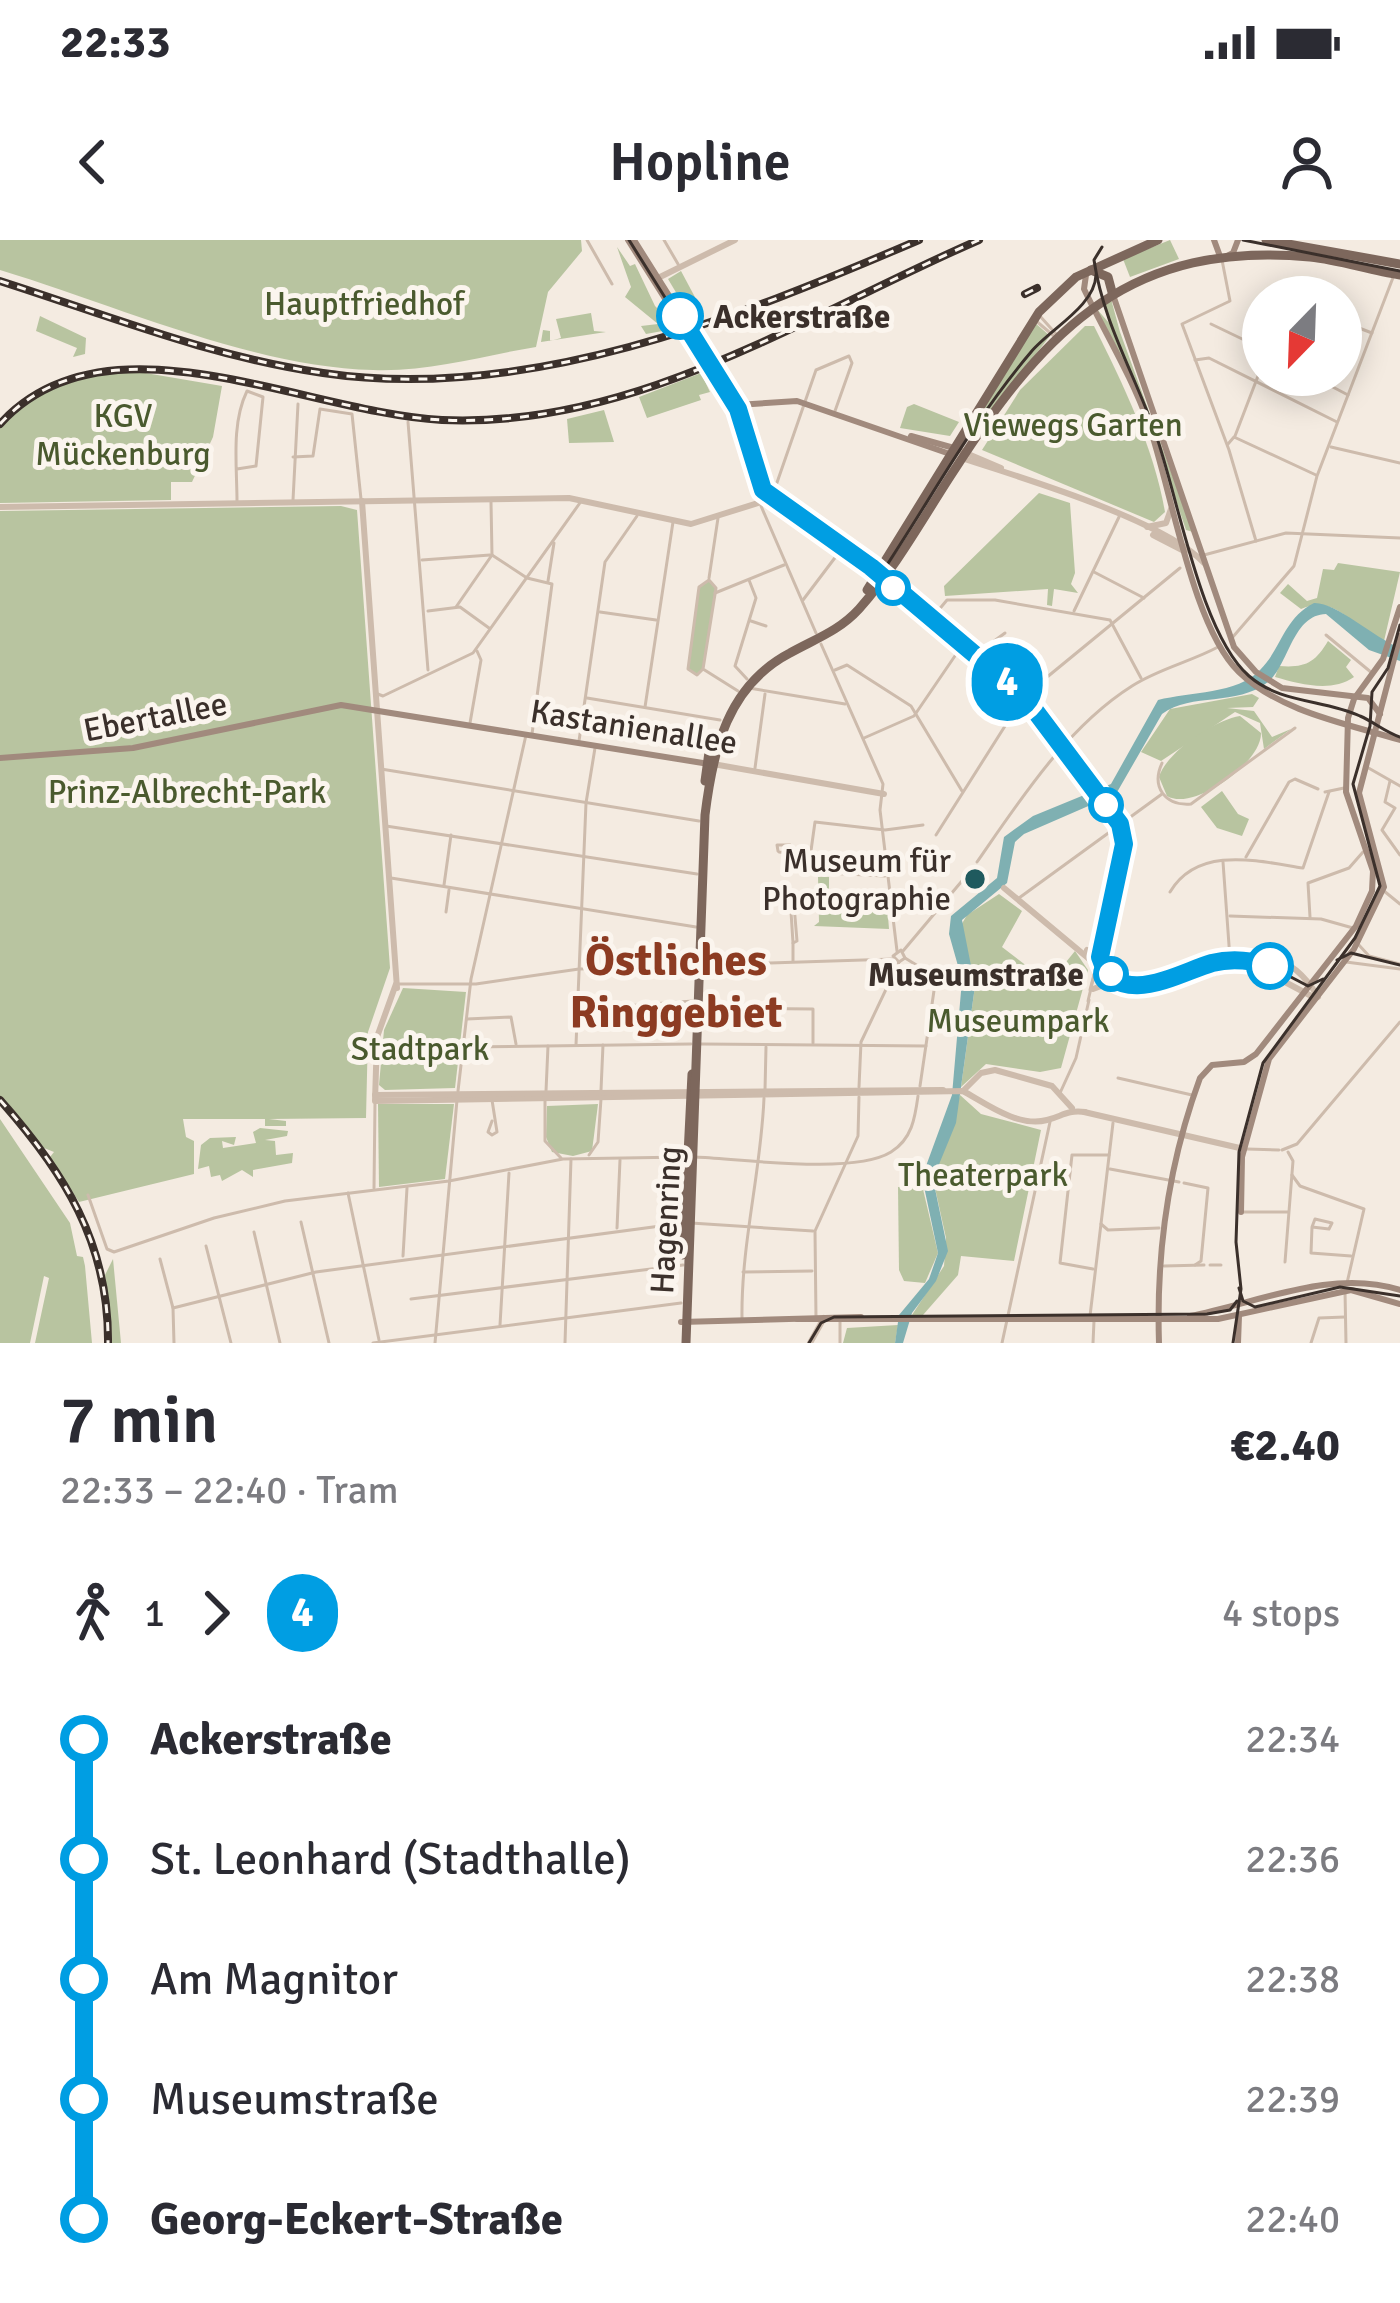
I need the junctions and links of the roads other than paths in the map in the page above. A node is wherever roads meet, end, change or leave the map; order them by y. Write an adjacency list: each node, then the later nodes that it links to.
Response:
1 (587, 240): 15 (street)
2 (631, 240): 14 (main road)
3 (664, 240): 11 (street)
4 (735, 240): 9 (street)
5 (1158, 240): 13 (main road)
6 (1214, 240): 10 (main road)
7 (1266, 240): 12 (main road)
8 (1235, 243): 10 (main road)
9 (714, 244): 11 (street)
10 (1221, 259): 12 (main road); 16 (main road); 25 (street)
11 (679, 266): 14 (street)
12 (1398, 267): 22 (street)
13 (1089, 271): 16 (main road); 17 (main road); 18 (main road)
14 (656, 279): 19 (main road)
15 (613, 284)
16 (1117, 289): 17 (main road); 68 (main road)
17 (1092, 306): 23 (main road); 49 (main road)
18 (1036, 316): 23 (street); 41 (main road)
19 (683, 322)
20 (1211, 324): 24 (street)
21 (1362, 329): 22 (street)
22 (1374, 333): 26 (street)
23 (1057, 337): 41 (main road)
24 (1242, 340)
25 (1194, 360): 28 (street); 39 (street)
26 (1362, 364)
27 (711, 368): 34 (main road)
28 (1242, 375)
29 (1250, 396): 38 (street)
30 (1284, 396): 37 (street)
31 (1350, 396): 37 (street)
32 (298, 404): 42 (street)
33 (806, 404): 34 (main road); 35 (main road); 35 (street); 47 (street)
34 (737, 408): 47 (street)
35 (834, 413): 41 (main road)
36 (409, 422): 51 (street)
37 (1339, 423): 40 (street)
38 (1234, 437): 39 (street); 45 (street)
39 (1227, 444): 65 (street)
40 (1329, 447): 43 (street); 45 (street)
41 (958, 453): 57 (street); 73 (main road)
42 (293, 457): 50 (street); 52 (street)
43 (1400, 463)
44 (237, 469): 44 (street); 53 (street)
45 (1317, 476): 61 (street)
46 (583, 499): 48 (street); 56 (street); 64 (street)
47 (771, 499): 54 (street); 62 (street)
48 (491, 500): 51 (street); 67 (street)
49 (1171, 500): 60 (street); 68 (main road)
50 (362, 501): 51 (street); 52 (street); 109 (street)
51 (414, 501): 69 (street)
52 (293, 502): 53 (street)
53 (237, 503): 55 (street)
54 (760, 506): 58 (street); 70 (street)
55 (0, 507)
56 (639, 513): 59 (street); 84 (street)
57 (1119, 515): 60 (street); 72 (street)
58 (718, 518): 59 (street); 75 (street)
59 (674, 520): 86 (street)
60 (1142, 527): 68 (street)
61 (1303, 534): 63 (street); 65 (street); 95 (street)
62 (823, 538): 66 (street); 73 (street)
63 (1400, 538)
64 (554, 541): 74 (street); 77 (street)
65 (1256, 541): 68 (street)
66 (840, 551): 73 (street); 80 (street)
67 (492, 554): 69 (street); 74 (street); 81 (street)
68 (1194, 555): 95 (main road); 98 (main road)
69 (419, 560): 83 (street)
70 (785, 564): 76 (street); 80 (street)
71 (1180, 568): 79 (street)
72 (1093, 572): 79 (street); 85 (street)
73 (879, 577): 88 (street); 94 (main road)
74 (527, 578): 77 (street); 91 (street)
75 (709, 580): 78 (street); 102 (street)
76 (749, 580): 78 (street); 87 (street)
77 (548, 582): 123 (street)
78 (715, 593): 102 (street)
79 (1146, 599): 89 (street)
80 (802, 602): 94 (street)
81 (456, 607): 83 (street); 91 (street)
82 (1400, 607): 96 (main road)
83 (424, 611): 104 (street)
84 (598, 612): 86 (street); 112 (street)
85 (1073, 613): 88 (street); 89 (street)
86 (658, 620): 114 (street)
87 (749, 621): 90 (street); 107 (street)
88 (929, 621): 97 (street)
89 (1114, 624): 106 (street); 110 (street)
90 (766, 626)
91 (491, 629): 99 (street)
92 (1005, 633): 100 (street)
93 (1327, 635): 105 (street)
94 (818, 637): 103 (street); 107 (main road)
95 (1230, 640): 111 (main road)
96 (1396, 641): 101 (main road); 105 (main road)
97 (961, 646): 100 (street); 116 (street)
98 (1219, 646): 106 (street); 119 (main road)
99 (476, 650): 104 (street); 120 (street)
100 (974, 656): 110 (street)
101 (1395, 667): 105 (main road); 117 (main road)
102 (703, 669): 107 (street)
103 (833, 671): 113 (street); 116 (street)
104 (428, 672): 109 (street)
105 (1373, 674): 111 (main road)
106 (1142, 680): 128 (street)
107 (744, 683): 108 (street); 118 (main road); 131 (main road)
108 (766, 692): 113 (street); 134 (street)
109 (375, 693): 115 (street)
110 (1024, 696): 128 (street); 140 (street)
111 (1356, 696): 117 (main road); 119 (main road)
112 (585, 698): 114 (street); 126 (street)
113 (847, 704): 124 (street)
114 (645, 707): 118 (street)
115 (375, 709): 120 (main road, Kastanienallee); 129 (main road, Ebertallee); 133 (street)
116 (916, 713): 124 (street); 140 (street)
117 (1380, 718): 122 (main road)
118 (720, 720): 131 (main road)
119 (1348, 723): 122 (main road); 137 (main road)
120 (470, 724): 123 (main road, Kastanienallee)
121 (1295, 728): 142 (street)
122 (1376, 733): 125 (main road); 132 (main road)
123 (529, 734): 126 (main road, Kastanienallee); 138 (street)
124 (862, 738): 141 (street)
125 (1400, 740)
126 (579, 742): 127 (main road, Kastanienallee)
127 (596, 745): 131 (main road, Kastanienallee); 143 (street)
128 (1063, 748): 146 (street); 158 (street)
129 (0, 758)
130 (1162, 763): 142 (street)
131 (710, 764): 134 (street, Kastanienallee); 144 (main road); 161 (main road)
132 (1365, 766): 135 (street); 166 (main road)
133 (380, 769): 138 (street); 147 (street)
134 (755, 770): 141 (street, Kastanienallee)
135 (1390, 781): 136 (street); 155 (street)
136 (1400, 786)
137 (1346, 788): 139 (street); 152 (main road)
138 (514, 791): 143 (street); 151 (street)
139 (1324, 791): 157 (street); 157 (street)
140 (964, 792): 150 (street)
141 (884, 794): 148 (street)
142 (1162, 794): 146 (street)
143 (586, 803): 144 (street); 156 (street)
144 (699, 821): 161 (main road)
145 (923, 825): 148 (street)
146 (1120, 825): 169 (street); 183 (street)
147 (385, 826): 149 (street); 163 (street)
148 (885, 830): 154 (street); 162 (street)
149 (452, 834): 151 (street); 164 (street)
150 (936, 835)
151 (502, 842): 156 (street); 168 (street)
152 (1365, 850): 174 (street); 176 (main road)
153 (791, 853): 154 (street)
154 (809, 855): 162 (street)
155 (1400, 855)
156 (584, 856): 161 (street); 171 (street)
157 (1245, 859): 159 (street)
158 (977, 862)
159 (1223, 862): 167 (street); 173 (street)
160 (973, 868): 181 (street)
161 (701, 874): 175 (main road); 187 (main road)
162 (886, 876): 181 (street)
163 (388, 878): 164 (street); 193 (street)
164 (446, 887): 168 (street); 172 (street)
165 (1004, 888): 169 (street)
166 (1383, 890): 170 (street); 178 (main road)
167 (1169, 892)
168 (490, 894): 171 (street); 194 (street)
169 (1018, 898): 177 (street)
170 (1400, 904)
171 (581, 909): 175 (street); 190 (street)
172 (446, 912)
173 (1230, 916): 174 (street); 182 (street)
174 (1310, 918): 176 (street)
175 (698, 927): 187 (main road)
176 (1352, 932): 195 (main road)
177 (1067, 936): 180 (street); 183 (street)
178 (1358, 942): 185 (main road); 188 (street)
179 (793, 943): 179 (street); 186 (street)
180 (1085, 952): 183 (street); 191 (street)
181 (902, 953): 184 (street); 184 (street); 212 (street)
182 (1230, 957): 183 (street); 189 (street); 195 (street)
183 (1098, 958): 191 (street)
184 (897, 961): 186 (street); 211 (street)
185 (1344, 962): 188 (street); 198 (main road)
186 (794, 963): 187 (street)
187 (700, 966): 190 (street); 200 (main road, Hagenring)
188 (1400, 966)
189 (1231, 967): 192 (street); 197 (street)
190 (579, 969): 194 (street); 209 (street)
191 (1096, 969): 192 (street); 196 (street); 199 (street)
192 (1112, 982): 196 (street)
193 (396, 984): 194 (street); 229 (street)
194 (471, 984): 201 (street)
195 (1311, 986): 197 (main road); 198 (street)
196 (1093, 989): 199 (street)
197 (1304, 996): 198 (street); 223 (main road)
198 (1318, 998): 236 (main road)
199 (1088, 1001): 214 (street)
200 (698, 1005): 203 (street); 204 (main road, Hagenring); 210 (street)
201 (467, 1019): 207 (street); 213 (street)
202 (1400, 1022): 237 (street)
203 (581, 1023)
204 (696, 1044): 205 (street); 206 (street); 221 (main road, Hagenring)
205 (603, 1045): 209 (street); 225 (street)
206 (766, 1045): 210 (street); 222 (street)
207 (515, 1046): 208 (street); 213 (street)
208 (548, 1046): 209 (street); 224 (street)
209 (576, 1046)
210 (813, 1046): 211 (street)
211 (860, 1046): 212 (street); 219 (street)
212 (926, 1046): 220 (street)
213 (464, 1047): 227 (street)
214 (1070, 1071): 217 (street); 228 (street)
215 (1118, 1078): 223 (street)
216 (974, 1082): 217 (street); 218 (street); 226 (street)
217 (1052, 1086): 228 (street)
218 (963, 1091): 220 (street); 226 (street)
219 (859, 1092): 220 (street); 222 (street); 245 (street)
220 (919, 1092): 245 (street)
221 (694, 1094): 222 (street); 225 (street); 239 (main road, Hagenring)
222 (764, 1094): 244 (street)
223 (1194, 1095): 235 (main road)
224 (545, 1096): 225 (street); 227 (street); 230 (street); 242 (street)
225 (601, 1096): 240 (street)
226 (973, 1096): 232 (street)
227 (457, 1097): 229 (street); 230 (street); 249 (street)
228 (1060, 1097): 231 (street); 232 (street)
229 (375, 1098): 252 (street)
230 (492, 1100): 234 (street)
231 (1085, 1112): 232 (street); 233 (street)
232 (1050, 1119): 297 (street)
233 (1114, 1119): 235 (street); 238 (street)
234 (492, 1121)
235 (1183, 1136): 236 (street); 250 (main road)
236 (1244, 1149): 237 (street); 256 (main road)
237 (1282, 1150): 248 (street)
238 (1109, 1155): 246 (street); 279 (street)
239 (691, 1157): 241 (street); 244 (street); 259 (main road, Hagenring)
240 (582, 1158): 241 (street); 243 (street)
241 (620, 1158): 263 (street)
242 (562, 1159): 243 (street); 247 (street)
243 (571, 1159): 266 (street)
244 (761, 1160): 245 (street); 260 (street)
245 (846, 1161): 264 (street)
246 (1108, 1168): 250 (street); 257 (street)
247 (509, 1170): 249 (street); 267 (street)
248 (1292, 1175): 255 (street); 270 (street)
249 (449, 1181): 251 (street); 269 (street)
250 (1178, 1182): 261 (main road); 276 (street)
251 (407, 1187): 252 (street); 271 (street)
252 (375, 1190): 253 (street)
253 (348, 1193): 254 (street); 274 (street)
254 (88, 1196)
255 (1290, 1210): 256 (street); 273 (street)
256 (1240, 1212)
257 (1100, 1221): 261 (street); 279 (street)
258 (301, 1222): 281 (street)
259 (688, 1222): 260 (street); 263 (street); 275 (main road, Hagenring); 303 (main road, Hagenring)
260 (750, 1223): 264 (street); 282 (street)
261 (1161, 1227): 278 (main road)
262 (1312, 1227): 270 (street)
263 (617, 1231): 266 (street)
264 (815, 1231): 280 (street)
265 (254, 1232): 284 (street)
266 (568, 1237): 267 (street); 283 (street)
267 (505, 1244): 269 (street); 285 (street)
268 (206, 1246): 289 (street)
269 (442, 1252): 271 (street); 288 (street)
270 (1353, 1257): 286 (street)
271 (403, 1258): 274 (street)
272 (160, 1259): 293 (street)
273 (1286, 1262)
274 (364, 1264): 281 (street); 310 (street)
275 (683, 1265): 283 (street); 291 (main road, Hagenring)
276 (1195, 1265): 277 (street); 278 (street)
277 (1221, 1265)
278 (1158, 1266): 299 (main road)
279 (1094, 1269): 298 (street)
280 (815, 1271): 282 (street); 301 (street)
281 (316, 1272): 284 (street); 309 (street)
282 (742, 1272): 300 (street)
283 (566, 1279): 285 (street); 296 (street)
284 (268, 1282): 289 (street); 308 (street)
285 (502, 1286): 288 (street); 304 (street)
286 (1347, 1288): 287 (main road); 292 (main road); 294 (main road); 295 (street)
287 (1400, 1290)
288 (439, 1294): 290 (street); 305 (street)
289 (220, 1295): 293 (street); 307 (street)
290 (410, 1299)
291 (681, 1304): 296 (street); 303 (main road, Hagenring)
292 (1400, 1304)
293 (173, 1308): 306 (street)
294 (1240, 1311): 299 (main road); 319 (main road)
295 (1345, 1317): 320 (street); 321 (street)
296 (564, 1318): 304 (street); 312 (street)
297 (1007, 1318): 298 (main road); 302 (main road); 316 (street)
298 (1092, 1318): 299 (main road); 317 (street)
299 (1158, 1318): 318 (main road)
300 (742, 1319): 301 (main road); 303 (main road)
301 (820, 1320): 302 (main road); 314 (street)
302 (840, 1320): 315 (street)
303 (684, 1322): 313 (main road, Hagenring)
304 (500, 1327): 305 (street)
305 (435, 1335): 310 (street); 311 (street)
306 (174, 1343)
307 (231, 1343)
308 (280, 1343)
309 (329, 1343)
310 (376, 1343)
311 (435, 1343)
312 (565, 1343)
313 (683, 1343)
314 (810, 1343)
315 (840, 1343)
316 (1002, 1343)
317 (1093, 1343)
318 (1159, 1343)
319 (1238, 1343)
320 (1311, 1343)
321 (1346, 1343)

